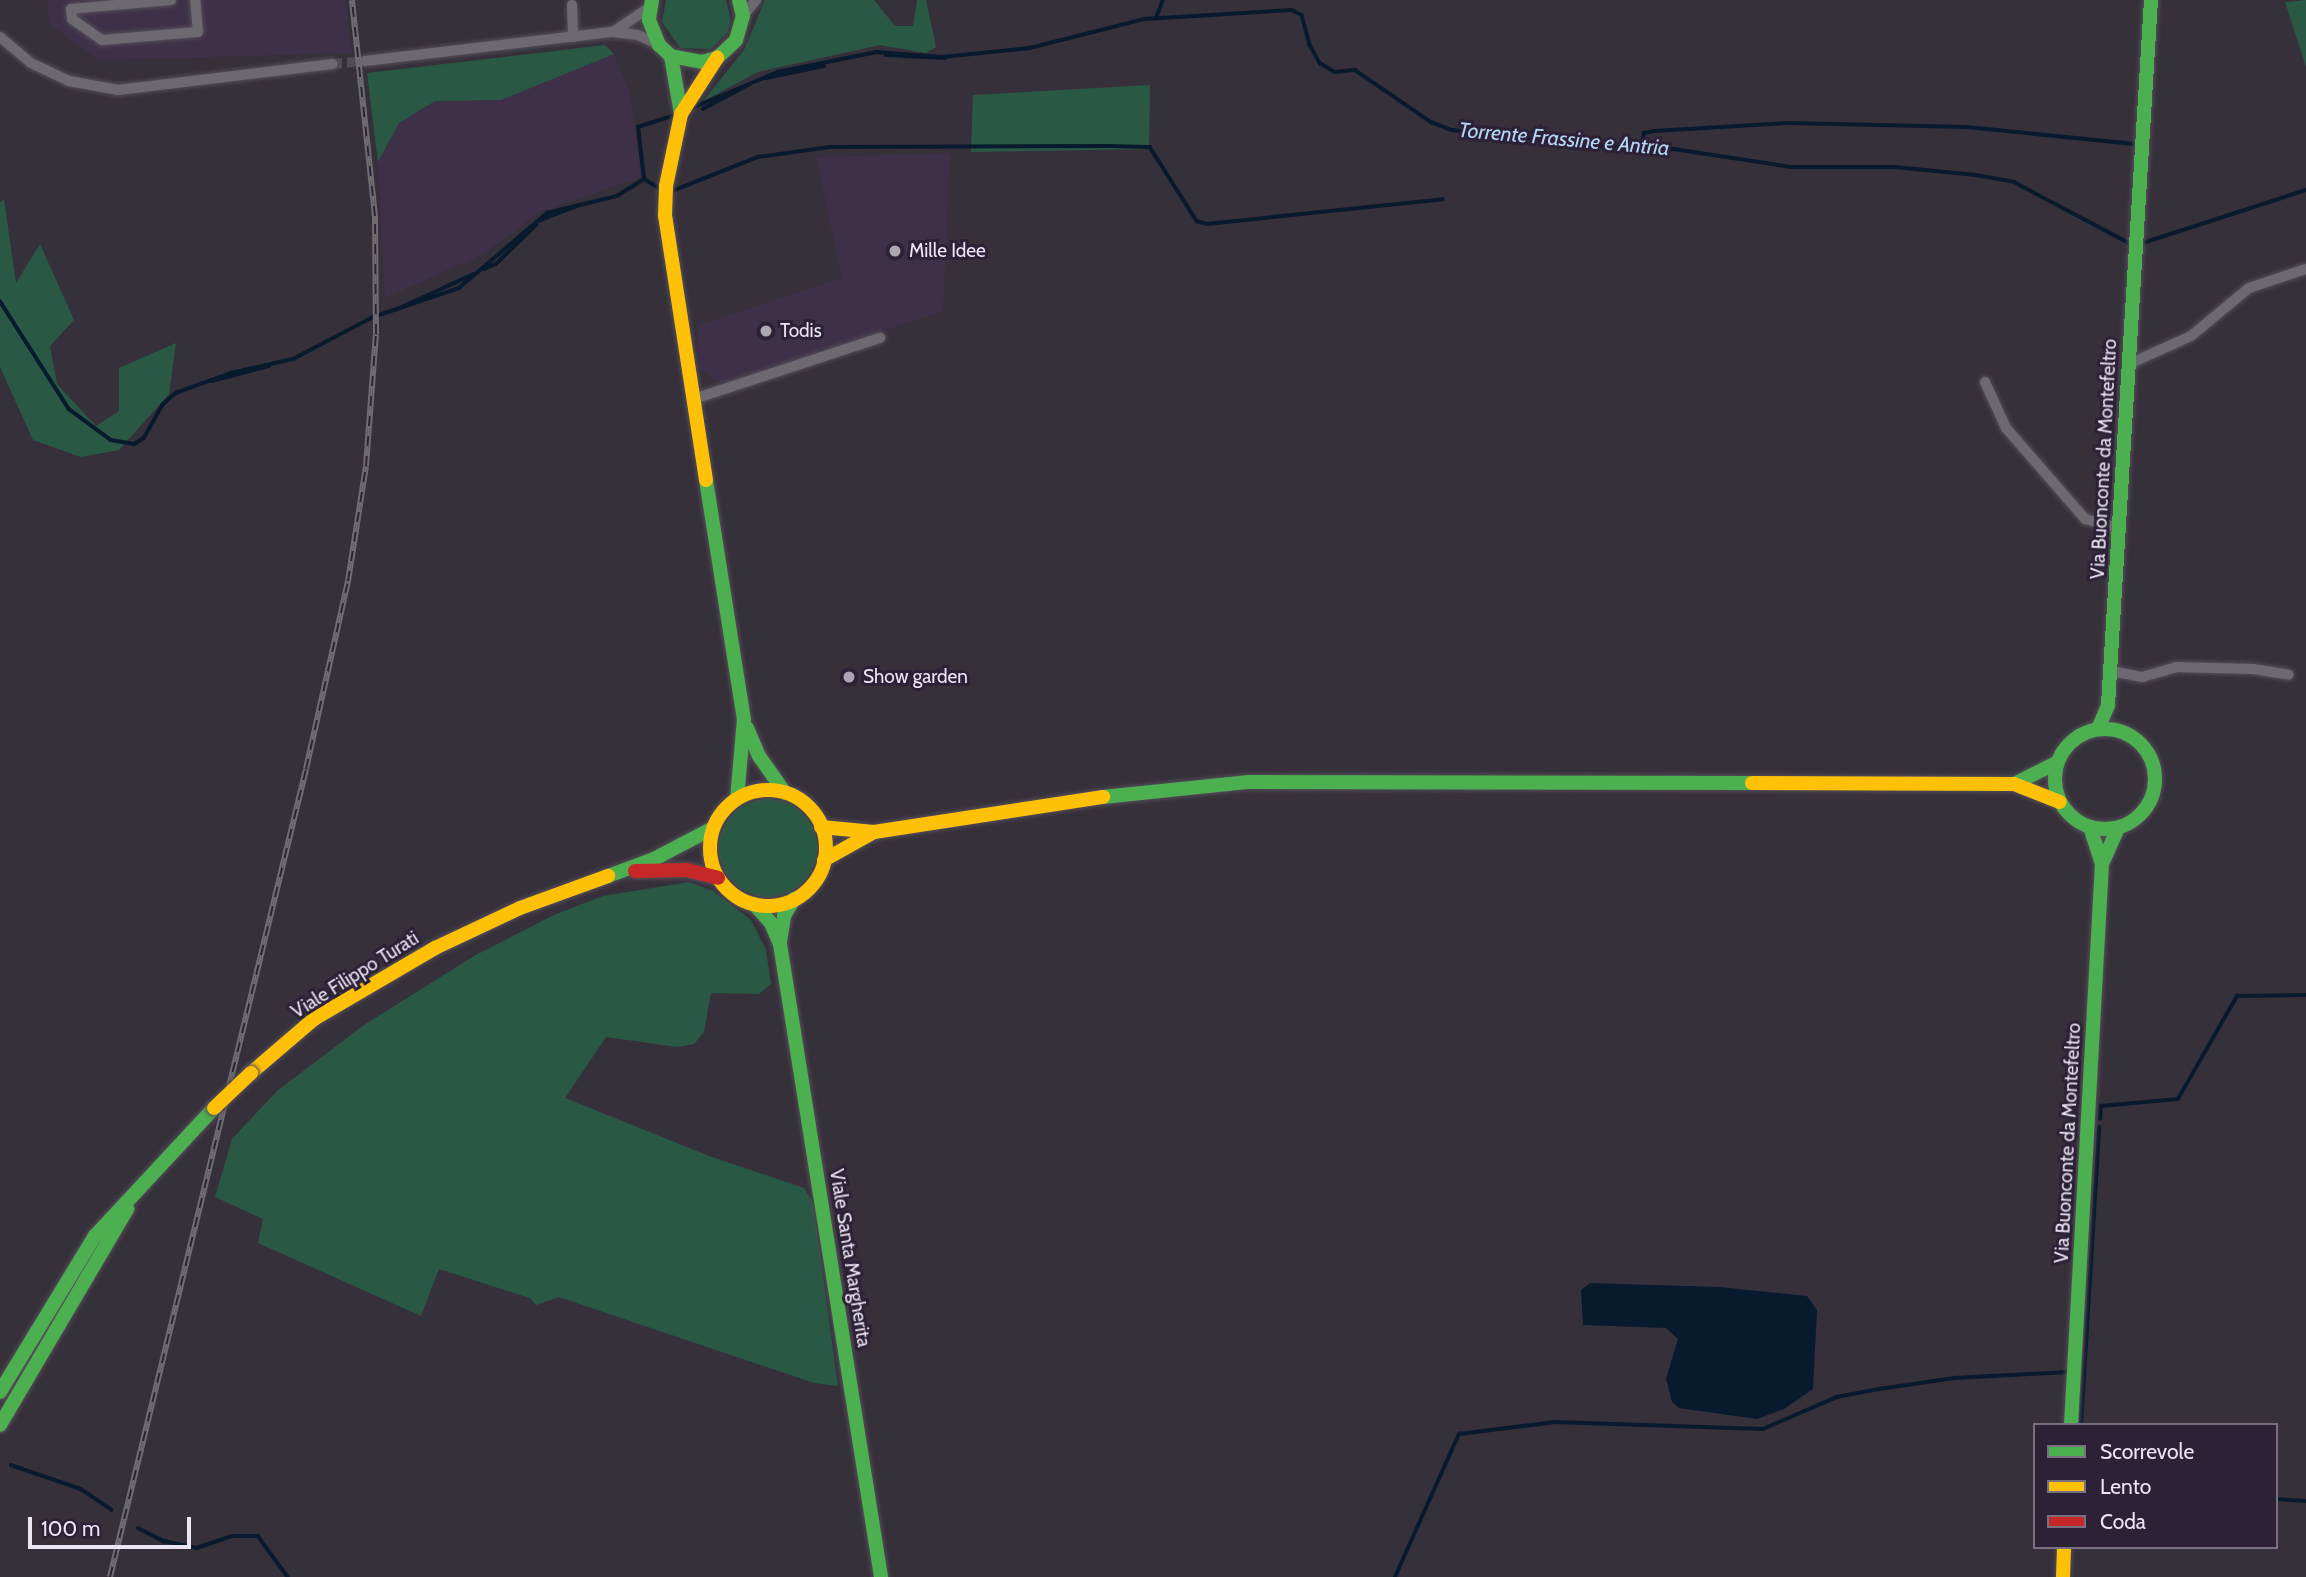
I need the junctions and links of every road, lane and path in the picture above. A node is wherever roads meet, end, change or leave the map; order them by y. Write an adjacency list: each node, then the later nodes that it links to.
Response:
1 (171, 0): 2 (street)
2 (195, 0)
3 (740, 0): 8 (main road)
4 (756, 0): 8 (street)
5 (2151, 0): 20 (main road, Via Buonconte da Montefeltro)
6 (651, 3): 9 (street); 12 (main road)
7 (572, 5): 11 (street)
8 (743, 16): 14 (main road)
9 (613, 32): 11 (street); 12 (street)
10 (0, 37): 16 (street)
11 (573, 37): 15 (street)
12 (659, 45): 13 (main road)
13 (671, 56): 14 (main road); 17 (main road)
14 (717, 58): 17 (main road)
15 (365, 61)
16 (332, 64)
17 (681, 114): 22 (main road)
18 (2306, 269): 20 (street)
19 (880, 338): 22 (street)
20 (2129, 364): 23 (main road, Via Buonconte da Montefeltro)
21 (1985, 382): 23 (street)
22 (694, 400): 27 (main road)
23 (2119, 528): 24 (main road, Via Buonconte da Montefeltro)
24 (2110, 671): 25 (street); 26 (main road, Via Buonconte da Montefeltro)
25 (2289, 676)
26 (2108, 705): 28 (main road); 29 (main road)
27 (744, 719): 32 (main road); 33 (main road)
28 (2098, 729): 29 (main road); 30 (main road)
29 (2118, 730): 38 (main road)
30 (2056, 763): 31 (main road); 34 (main road)
31 (2014, 784): 34 (main road); 39 (main road)
32 (785, 793): 33 (main road); 35 (main road)
33 (737, 799): 37 (main road)
34 (2060, 802): 36 (main road)
35 (821, 827): 39 (main road); 40 (main road)
36 (2090, 827): 38 (main road); 41 (main road)
37 (713, 828): 42 (main road, Viale Filippo Turati); 43 (main road)
38 (2118, 828): 41 (main road)
39 (874, 832): 40 (main road)
40 (824, 860): 44 (main road)
41 (2102, 864): 49 (main road, Via Buonconte da Montefeltro)
42 (624, 872): 43 (main road, Viale Filippo Turati); 47 (main road, Viale Filippo Turati, bridge)
43 (718, 878): 45 (main road)
44 (794, 899): 45 (main road); 46 (main road, Viale Santa Margherita)
45 (754, 904): 46 (main road, Viale Santa Margherita)
46 (780, 944): 52 (main road, Viale Santa Margherita)
47 (149, 1175): 48 (main road, Viale Filippo Turati); 50 (main road, Viale Filippo Turati)
48 (0, 1392)
49 (2071, 1423)
50 (0, 1425)
51 (2064, 1549): 53 (main road)
52 (881, 1577)
53 (2063, 1577)

